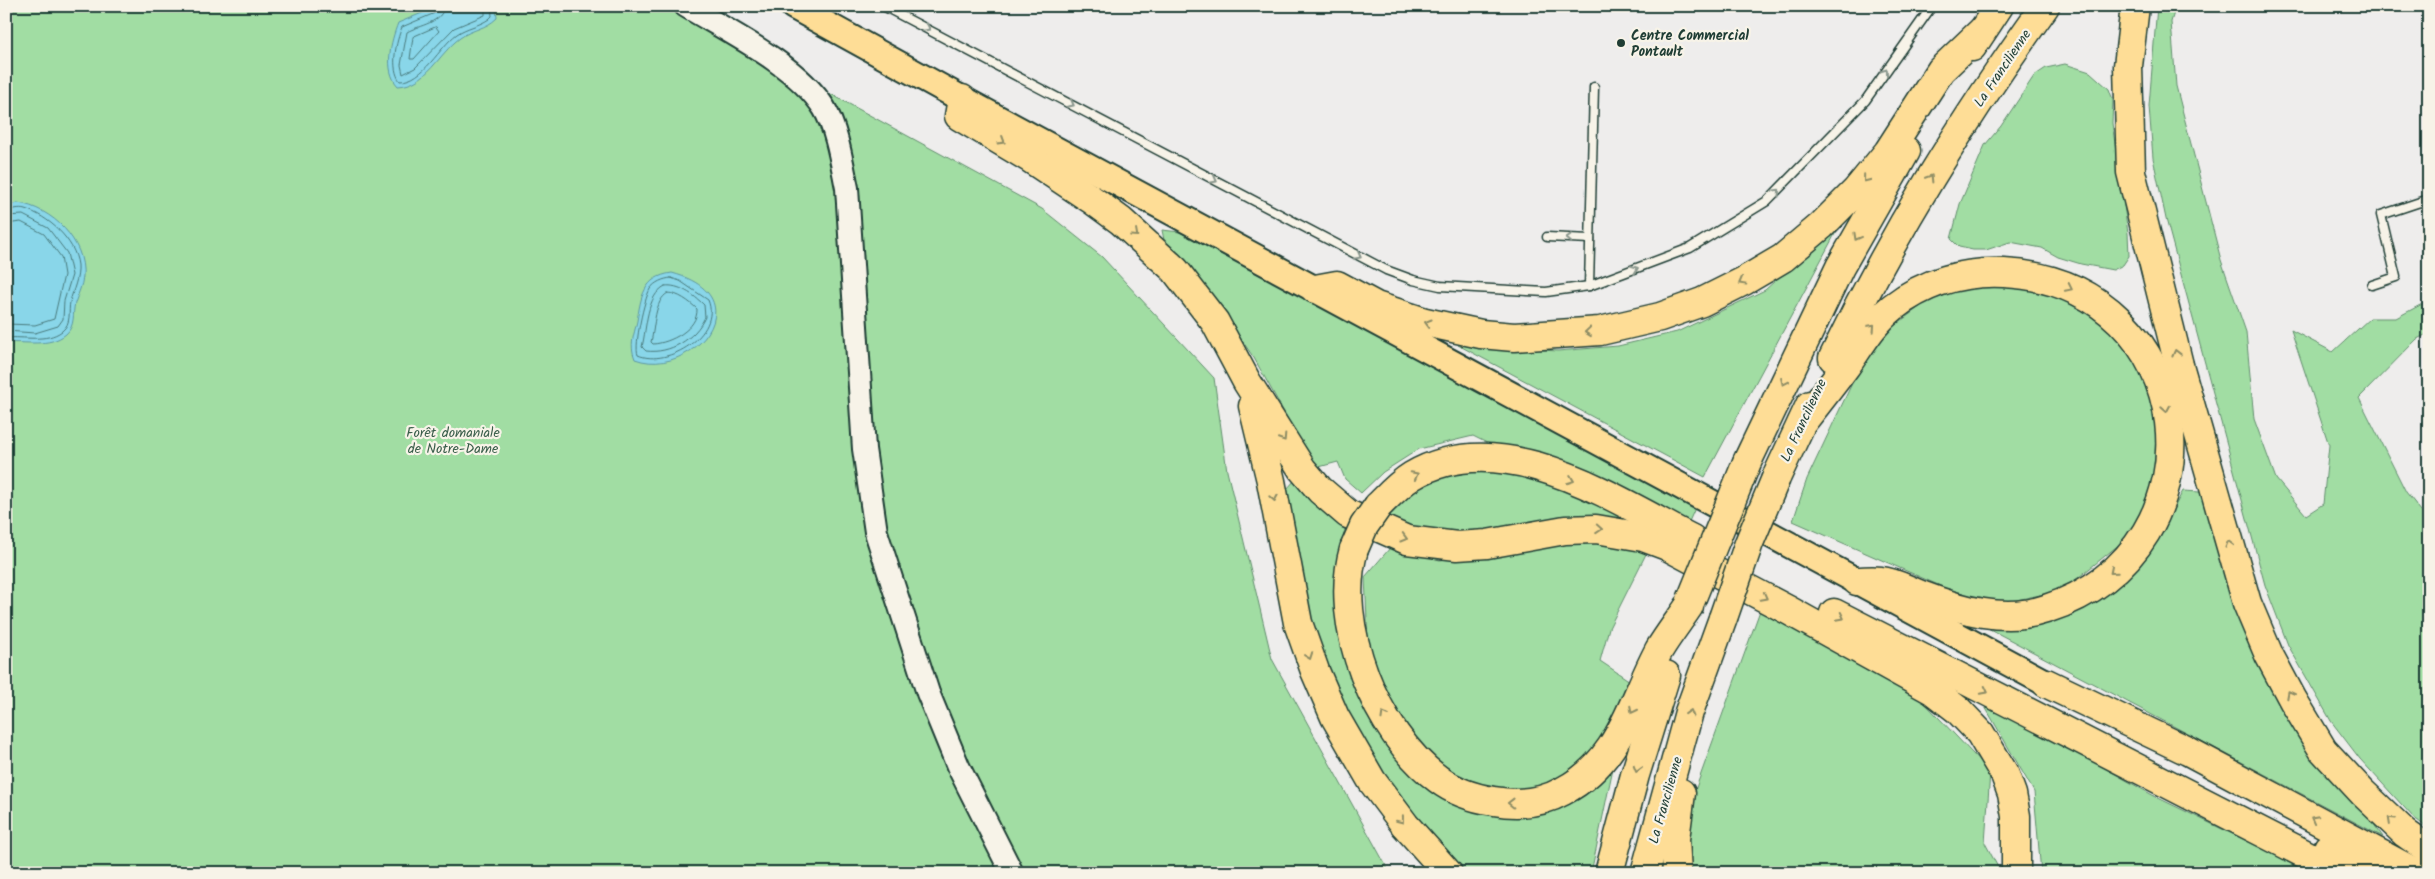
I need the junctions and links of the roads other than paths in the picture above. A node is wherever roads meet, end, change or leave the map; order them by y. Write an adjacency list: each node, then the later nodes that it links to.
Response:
1 (686, 6): 24 (street)
2 (793, 6): 10 (main road)
3 (883, 6): 15 (lane, one-way to 15)
4 (1932, 6): 15 (lane, one-way to 4)
5 (1999, 6): 8 (highway)
6 (2045, 6): 18 (highway, La Francilienne, one-way to 6)
7 (2136, 6): 23 (highway, one-way to 7)
8 (1982, 31): 16 (highway, one-way to 16); 20 (highway, one-way to 20, bridge)
9 (1594, 87): 13 (lane)
10 (962, 99): 16 (main road); 17 (highway, one-way to 17)
11 (2429, 199): 14 (lane)
12 (1548, 238): 13 (lane, one-way to 12)
13 (1590, 239): 15 (lane)
14 (2372, 285)
15 (1589, 286)
16 (1315, 289): 19 (main road)
17 (1247, 382): 25 (highway, one-way to 25); 29 (highway, one-way to 29)
18 (1802, 423): 19 (highway, one-way to 19); 22 (highway, La Francilienne, one-way to 18, bridge)
19 (1857, 581): 21 (main road)
20 (1690, 603): 26 (highway, one-way to 26); 30 (highway, one-way to 30, bridge)
21 (2046, 683): 31 (highway); 32 (highway, one-way to 21)
22 (1677, 760): 27 (highway, La Francilienne); 28 (highway)
23 (2429, 850)
24 (1012, 873)
25 (1448, 873)
26 (1609, 873)
27 (1645, 873)
28 (1677, 873)
29 (2016, 873)
30 (2342, 873)
31 (2373, 873)
32 (2416, 873)

